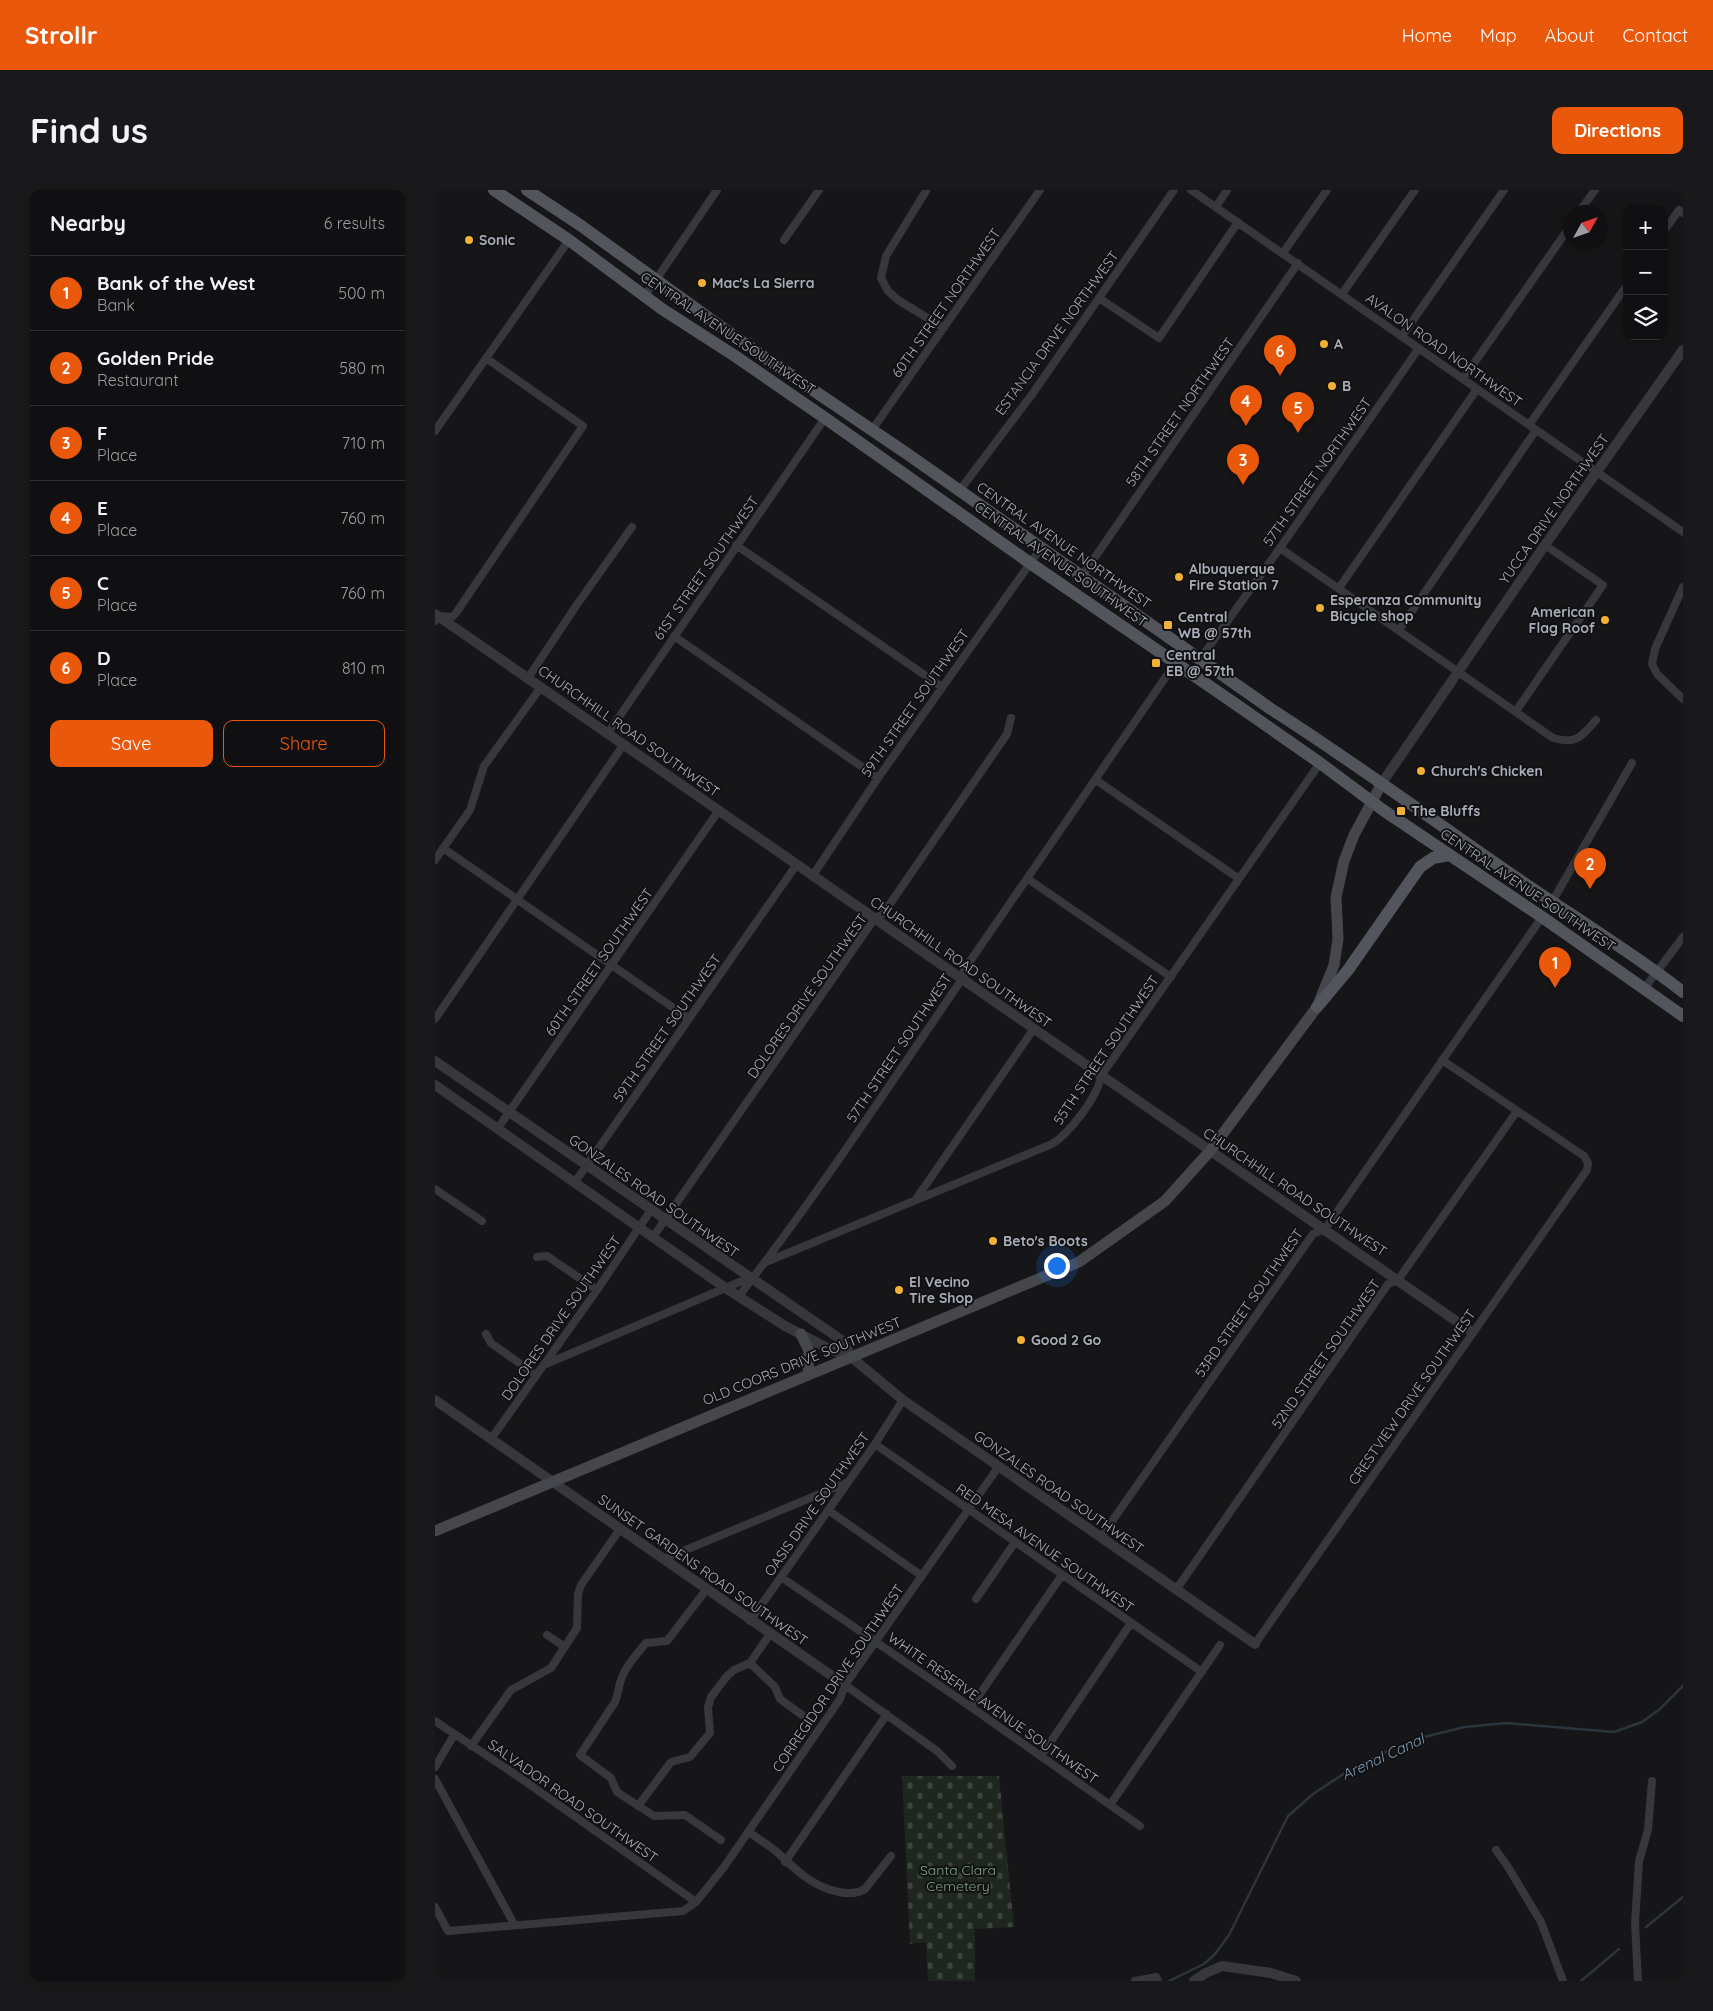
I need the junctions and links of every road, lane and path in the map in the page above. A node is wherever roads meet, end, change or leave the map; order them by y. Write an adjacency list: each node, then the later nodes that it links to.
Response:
1 (494, 190): 20 (main road, CENTRAL AVENUE SOUTHWEST)
2 (527, 190): 24 (main road, CENTRAL AVENUE NORTHWEST)
3 (717, 190): 24 (street)
4 (819, 190): 21 (street)
5 (1041, 190): 29 (street, 60TH STREET NORTHWEST)
6 (1174, 190): 28 (street, ESTANCIA DRIVE NORTHWEST)
7 (1191, 190): 15 (street, AVALON ROAD NORTHWEST)
8 (1227, 190): 15 (street)
9 (1327, 190): 22 (street)
10 (1415, 190): 26 (street)
11 (1504, 190): 30 (street)
12 (1595, 190): 14 (street)
13 (926, 191): 29 (street)
14 (1584, 205)
15 (1216, 207): 17 (street, AVALON ROAD NORTHWEST)
16 (1681, 211): 18 (street)
17 (1238, 222): 22 (street, AVALON ROAD NORTHWEST); 28 (street)
18 (1668, 226)
19 (1563, 236): 34 (street)
20 (569, 240): 27 (main road, CENTRAL AVENUE SOUTHWEST); 33 (street)
21 (784, 240)
22 (1283, 253): 23 (street, AVALON ROAD NORTHWEST)
23 (1298, 263): 26 (street, AVALON ROAD NORTHWEST); 50 (street, 58TH STREET NORTHWEST)
24 (657, 280): 27 (street); 38 (main road, CENTRAL AVENUE NORTHWEST)
25 (1623, 291): 37 (street)
26 (1342, 294): 30 (street, AVALON ROAD NORTHWEST)
27 (645, 296): 36 (main road, CENTRAL AVENUE SOUTHWEST)
28 (1099, 298): 42 (street, ESTANCIA DRIVE NORTHWEST)
29 (944, 328): 38 (street, 60TH STREET NORTHWEST)
30 (1402, 336): 31 (street, AVALON ROAD NORTHWEST)
31 (1419, 348): 34 (street, AVALON ROAD NORTHWEST); 48 (street, 57TH STREET NORTHWEST)
32 (1683, 350): 41 (street, YUCCA DRIVE NORTHWEST)
33 (486, 358): 40 (street); 53 (street)
34 (1463, 379): 35 (street, AVALON ROAD NORTHWEST)
35 (1477, 389): 37 (street, AVALON ROAD NORTHWEST); 52 (street)
36 (825, 418): 45 (street, 61ST STREET SOUTHWEST); 49 (main road, CENTRAL AVENUE SOUTHWEST)
37 (1529, 425): 39 (street, AVALON ROAD NORTHWEST)
38 (873, 430): 42 (main road, CENTRAL AVENUE NORTHWEST)
39 (1536, 430): 41 (street, AVALON ROAD NORTHWEST); 54 (street)
40 (435, 431)
41 (1597, 472): 44 (street, AVALON ROAD NORTHWEST); 46 (street, YUCCA DRIVE NORTHWEST)
42 (960, 490): 47 (main road, CENTRAL AVENUE NORTHWEST)
43 (632, 526): 59 (street)
44 (1683, 532)
45 (736, 545): 55 (street, 61ST STREET SOUTHWEST); 61 (street)
46 (1545, 545): 58 (street, YUCCA DRIVE NORTHWEST); 63 (street)
47 (1041, 548): 49 (street, 59TH STREET SOUTHWEST); 50 (main road, CENTRAL AVENUE NORTHWEST)
48 (1280, 548): 52 (street); 56 (street, 57TH STREET NORTHWEST)
49 (1030, 564): 57 (main road, CENTRAL AVENUE SOUTHWEST); 61 (street, 59TH STREET SOUTHWEST)
50 (1082, 576): 56 (main road, CENTRAL AVENUE NORTHWEST)
51 (1683, 587): 62 (street)
52 (1339, 588): 54 (street)
53 (436, 617): 59 (street, CHURCHHILL ROAD SOUTHWEST)
54 (1399, 630): 58 (street)
55 (674, 636): 66 (street, 61ST STREET SOUTHWEST); 70 (street)
56 (1201, 658): 72 (main road, CENTRAL AVENUE NORTHWEST)
57 (1176, 662): 68 (main road, CENTRAL AVENUE SOUTHWEST); 71 (street, 57TH STREET SOUTHWEST)
58 (1458, 671): 63 (street); 72 (street, YUCCA DRIVE NORTHWEST)
59 (528, 678): 60 (street, CHURCHHILL ROAD SOUTHWEST)
60 (541, 687): 66 (street, CHURCHHILL ROAD SOUTHWEST); 75 (street)
61 (942, 687): 70 (street, 59TH STREET SOUTHWEST)
62 (1683, 699)
63 (1516, 711): 65 (street)
64 (1011, 718): 85 (street, DOLORES DRIVE SOUTHWEST)
65 (1596, 720)
66 (608, 733): 67 (street, CHURCHHILL ROAD SOUTHWEST)
67 (624, 744): 74 (street, CHURCHHILL ROAD SOUTHWEST); 82 (street)
68 (1320, 763): 73 (main road, CENTRAL AVENUE SOUTHWEST); 80 (street, 55TH STREET SOUTHWEST)
69 (1632, 763): 83 (street)
70 (878, 778): 79 (street, 59TH STREET SOUTHWEST)
71 (1096, 780): 80 (street); 81 (street, 57TH STREET SOUTHWEST)
72 (1382, 783): 73 (main road, OLD COORS DRIVE SOUTHWEST); 83 (main road, CENTRAL AVENUE NORTHWEST)
73 (1372, 801): 76 (main road, CENTRAL AVENUE SOUTHWEST); 93 (main road, OLD COORS DRIVE SOUTHWEST)
74 (719, 810): 78 (street, CHURCHHILL ROAD SOUTHWEST); 87 (street, 60TH STREET SOUTHWEST)
75 (443, 848): 77 (street); 82 (street)
76 (1449, 855): 84 (main road, CENTRAL AVENUE SOUTHWEST); 93 (main road)
77 (435, 860)
78 (797, 864): 79 (street, CHURCHHILL ROAD SOUTHWEST); 95 (street, 59TH STREET SOUTHWEST)
79 (813, 875): 85 (street, CHURCHHILL ROAD SOUTHWEST)
80 (1238, 878): 89 (street, 55TH STREET SOUTHWEST)
81 (1029, 879): 89 (street); 90 (street, 57TH STREET SOUTHWEST)
82 (517, 900): 87 (street); 96 (street)
83 (1552, 902): 88 (main road, CENTRAL AVENUE NORTHWEST)
84 (1542, 917): 91 (main road, CENTRAL AVENUE SOUTHWEST); 98 (street, 53RD STREET SOUTHWEST)
85 (875, 918): 90 (street, CHURCHHILL ROAD SOUTHWEST); 111 (street, DOLORES DRIVE SOUTHWEST)
86 (1683, 937): 88 (street)
87 (612, 965): 95 (street); 103 (street, 60TH STREET SOUTHWEST)
88 (1657, 972): 91 (street); 92 (main road, CENTRAL AVENUE NORTHWEST)
89 (1171, 976): 100 (street, 55TH STREET SOUTHWEST)
90 (962, 979): 97 (street, CHURCHHILL ROAD SOUTHWEST); 117 (street, 57TH STREET SOUTHWEST)
91 (1644, 989): 94 (main road, CENTRAL AVENUE SOUTHWEST)
92 (1683, 992)
93 (1317, 1007): 105 (main road, OLD COORS DRIVE SOUTHWEST)
94 (1683, 1016)
95 (688, 1018): 106 (street, 59TH STREET SOUTHWEST)
96 (435, 1019)
97 (1033, 1030): 100 (street, CHURCHHILL ROAD SOUTHWEST); 109 (street)
98 (1442, 1060): 102 (street); 114 (street, 53RD STREET SOUTHWEST)
99 (435, 1061): 103 (street, GONZALES ROAD SOUTHWEST)
100 (1101, 1076): 105 (street, CHURCHHILL ROAD SOUTHWEST); 109 (street, 55TH STREET SOUTHWEST)
101 (435, 1084): 104 (street, GONZALES ROAD SOUTHWEST)
102 (1517, 1111): 119 (street, 52ND STREET SOUTHWEST); 123 (street, CRESTVIEW DRIVE SOUTHWEST)
103 (509, 1113): 104 (street, 60TH STREET SOUTHWEST); 106 (street, GONZALES ROAD SOUTHWEST)
104 (498, 1128): 107 (street, GONZALES ROAD SOUTHWEST)
105 (1210, 1151): 114 (street, CHURCHHILL ROAD SOUTHWEST); 126 (main road, OLD COORS DRIVE SOUTHWEST)
106 (586, 1166): 107 (street, 59TH STREET SOUTHWEST); 110 (street, GONZALES ROAD SOUTHWEST)
107 (575, 1182): 113 (street, GONZALES ROAD SOUTHWEST)
108 (435, 1190): 112 (street)
109 (915, 1200): 117 (street, 55TH STREET SOUTHWEST)
110 (651, 1210): 111 (street, GONZALES ROAD SOUTHWEST); 113 (street, DOLORES DRIVE SOUTHWEST)
111 (666, 1220): 115 (street, DOLORES DRIVE SOUTHWEST); 118 (street, GONZALES ROAD SOUTHWEST)
112 (482, 1221)
113 (639, 1227): 115 (street, GONZALES ROAD SOUTHWEST); 121 (street, DOLORES DRIVE SOUTHWEST)
114 (1325, 1229): 119 (street, CHURCHHILL ROAD SOUTHWEST); 141 (street, 53RD STREET SOUTHWEST)
115 (653, 1237): 120 (street, GONZALES ROAD SOUTHWEST)
116 (537, 1258): 121 (street)
117 (766, 1262): 118 (street, 57TH STREET SOUTHWEST)
118 (750, 1279): 120 (street); 122 (street, 57TH STREET SOUTHWEST); 126 (street, GONZALES ROAD SOUTHWEST)
119 (1398, 1280): 123 (street, CHURCHHILL ROAD SOUTHWEST); 148 (street, 52ND STREET SOUTHWEST)
120 (727, 1289): 122 (street, GONZALES ROAD SOUTHWEST); 127 (street)
121 (597, 1290): 127 (street, DOLORES DRIVE SOUTHWEST)
122 (739, 1296): 125 (street, GONZALES ROAD SOUTHWEST)
123 (1472, 1332): 155 (street, CRESTVIEW DRIVE SOUTHWEST)
124 (486, 1334): 128 (street)
125 (801, 1334): 126 (street, GONZALES ROAD SOUTHWEST); 129 (main road)
126 (851, 1357): 129 (main road, OLD COORS DRIVE SOUTHWEST); 131 (street, GONZALES ROAD SOUTHWEST)
127 (544, 1364): 128 (street, DOLORES DRIVE SOUTHWEST)
128 (536, 1375): 132 (street, DOLORES DRIVE SOUTHWEST)
129 (808, 1375): 135 (main road, OLD COORS DRIVE SOUTHWEST)
130 (435, 1400): 132 (street, SUNSET GARDENS ROAD SOUTHWEST)
131 (903, 1400): 133 (street, OASIS DRIVE SOUTHWEST); 134 (street, GONZALES ROAD SOUTHWEST)
132 (491, 1439): 135 (street, SUNSET GARDENS ROAD SOUTHWEST)
133 (875, 1444): 136 (street, OASIS DRIVE SOUTHWEST); 138 (street, RED MESA AVENUE SOUTHWEST)
134 (999, 1466): 138 (street, CORREGIDOR DRIVE SOUTHWEST); 141 (street, GONZALES ROAD SOUTHWEST)
135 (552, 1482): 139 (street, SUNSET GARDENS ROAD SOUTHWEST); 140 (main road, OLD COORS DRIVE SOUTHWEST)
136 (846, 1483): 137 (street, OASIS DRIVE SOUTHWEST); 143 (street)
137 (828, 1510): 145 (street); 146 (street, OASIS DRIVE SOUTHWEST)
138 (969, 1510): 142 (street, RED MESA AVENUE SOUTHWEST); 145 (street, CORREGIDOR DRIVE SOUTHWEST)
139 (620, 1528): 143 (street, SUNSET GARDENS ROAD SOUTHWEST); 157 (street)
140 (435, 1532)
141 (1101, 1537): 148 (street, GONZALES ROAD SOUTHWEST)
142 (1015, 1542): 144 (street, RED MESA AVENUE SOUTHWEST); 149 (street)
143 (664, 1559): 147 (street, SUNSET GARDENS ROAD SOUTHWEST)
144 (1062, 1575): 151 (street, RED MESA AVENUE SOUTHWEST); 161 (street)
145 (922, 1576): 154 (street, CORREGIDOR DRIVE SOUTHWEST)
146 (781, 1577): 150 (street, OASIS DRIVE SOUTHWEST); 154 (street, WHITE RESERVE AVENUE SOUTHWEST)
147 (706, 1590): 150 (street, SUNSET GARDENS ROAD SOUTHWEST); 173 (street)
148 (1176, 1590): 155 (street, GONZALES ROAD SOUTHWEST)
149 (976, 1599)
150 (750, 1621): 153 (street, SUNSET GARDENS ROAD SOUTHWEST)
151 (1131, 1623): 159 (street, RED MESA AVENUE SOUTHWEST); 167 (street)
152 (547, 1634): 157 (street)
153 (769, 1634): 158 (street); 160 (street, SUNSET GARDENS ROAD SOUTHWEST)
154 (876, 1643): 160 (street, CORREGIDOR DRIVE SOUTHWEST); 161 (street, WHITE RESERVE AVENUE SOUTHWEST)
155 (1255, 1644)
156 (1220, 1645): 159 (street)
157 (565, 1647): 166 (street)
158 (749, 1664): 163 (street); 173 (street)
159 (1202, 1672): 172 (street)
160 (845, 1685): 162 (street, SUNSET GARDENS ROAD SOUTHWEST); 175 (street, CORREGIDOR DRIVE SOUTHWEST)
161 (971, 1707): 167 (street, WHITE RESERVE AVENUE SOUTHWEST)
162 (887, 1714): 168 (street, SUNSET GARDENS ROAD SOUTHWEST); 179 (street)
163 (802, 1715)
164 (435, 1721): 165 (street, SALVADOR ROAD SOUTHWEST)
165 (454, 1735): 166 (street, SALVADOR ROAD SOUTHWEST); 169 (street)
166 (471, 1746): 180 (street, SALVADOR ROAD SOUTHWEST)
167 (1041, 1756): 172 (street, WHITE RESERVE AVENUE SOUTHWEST)
168 (952, 1766)
169 (435, 1767)
170 (435, 1779): 182 (street)
171 (1652, 1781): 188 (street)
172 (1110, 1804): 174 (street, WHITE RESERVE AVENUE SOUTHWEST)
173 (638, 1806): 176 (street)
174 (1140, 1826)
175 (749, 1832): 179 (street); 180 (street, CORREGIDOR DRIVE SOUTHWEST)
176 (721, 1840)
177 (1495, 1850): 187 (street)
178 (891, 1856): 179 (street)
179 (785, 1862)
180 (696, 1902): 182 (street)
181 (435, 1907): 182 (street)
182 (514, 1924)
183 (1157, 1979): 184 (street)
184 (1135, 1981)
185 (1194, 1981): 186 (street)
186 (1296, 1981)
187 (1563, 1981)
188 (1638, 1981)

